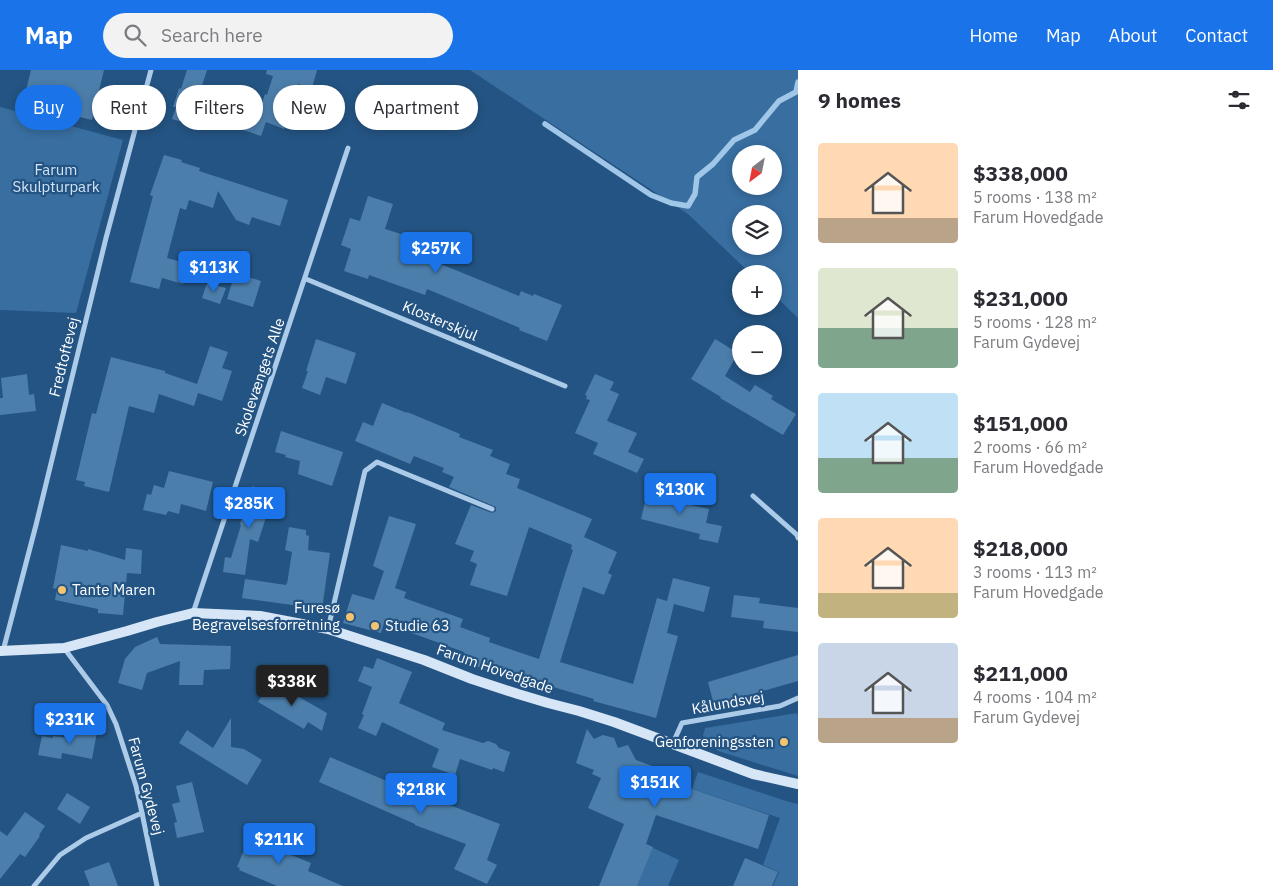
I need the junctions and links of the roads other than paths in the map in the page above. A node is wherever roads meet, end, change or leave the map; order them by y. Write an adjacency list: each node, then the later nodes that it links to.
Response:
1 (151, 70): 11 (street, Fredtoftevej)
2 (348, 148): 3 (street, Skolevængets Alle)
3 (306, 279): 4 (street, Klosterskjul); 8 (street, Skolevængets Alle)
4 (564, 386)
5 (752, 496): 7 (street)
6 (492, 509): 9 (street)
7 (798, 538)
8 (193, 613): 9 (street, Farum Hovedgade); 10 (street, Farum Hovedgade)
9 (328, 629): 13 (street, Farum Hovedgade)
10 (64, 648): 11 (street, Farum Hovedgade); 15 (street, Farum Gydevej)
11 (1, 651)
12 (798, 698): 13 (street, Kålundsvej)
13 (673, 743): 14 (street, Farum Hovedgade)
14 (798, 784)
15 (142, 813): 16 (street); 17 (street, Farum Gydevej)
16 (34, 886)
17 (157, 886)

